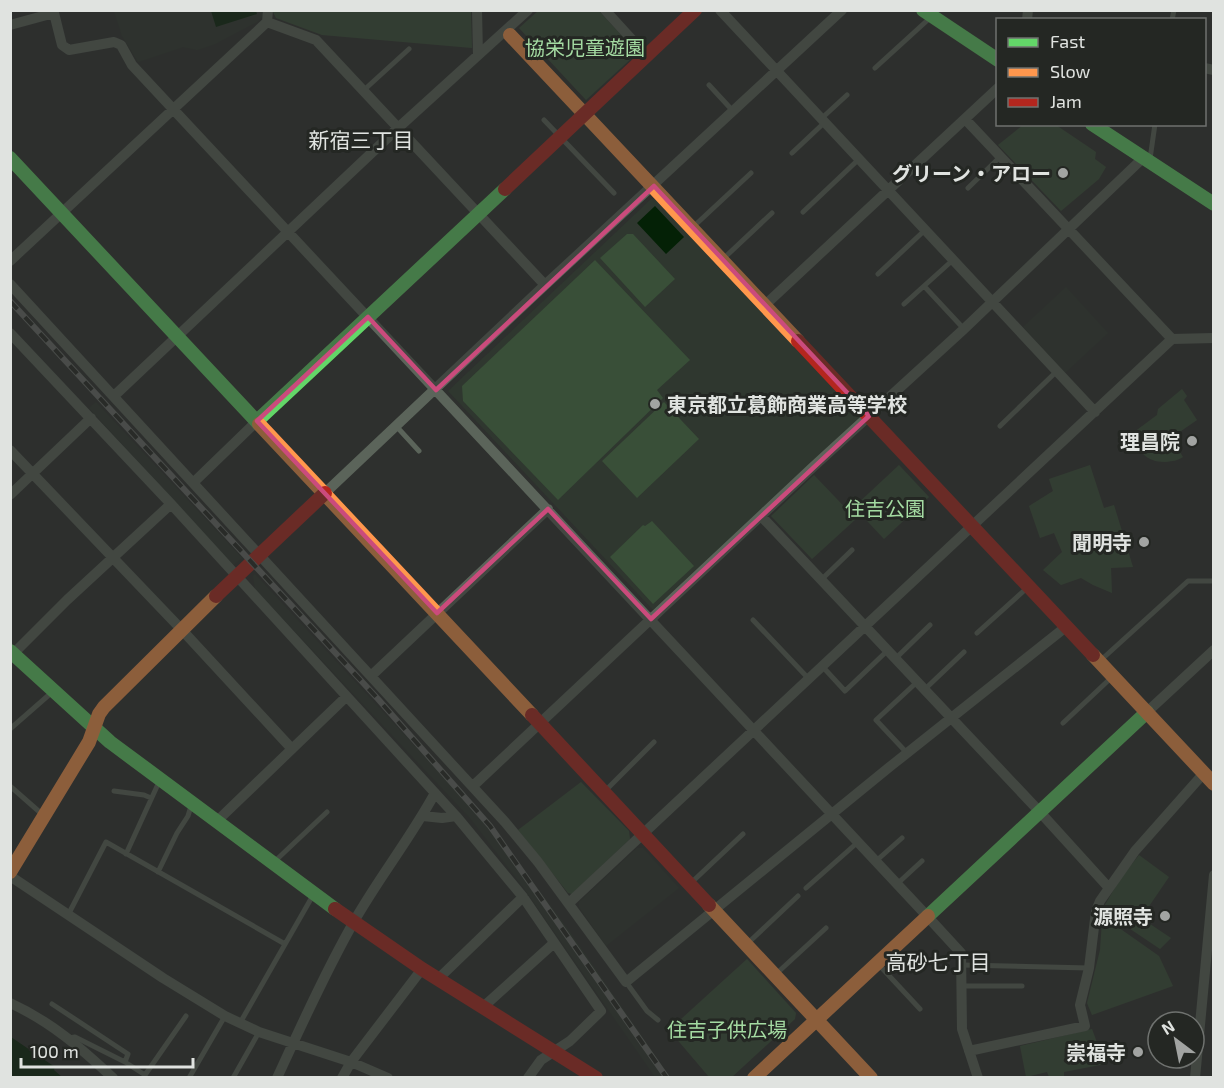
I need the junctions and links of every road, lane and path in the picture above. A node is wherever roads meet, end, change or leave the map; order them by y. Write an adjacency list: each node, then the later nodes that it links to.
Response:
1 (477, 10): 12 (street)
2 (528, 10): 10 (street)
3 (605, 10): 13 (street)
4 (695, 10): 13 (street)
5 (720, 10): 16 (street)
6 (842, 10): 16 (street)
7 (934, 14): 14 (street); 15 (lane)
8 (267, 16): 19 (street); 21 (street)
9 (10, 26): 21 (street)
10 (508, 33): 12 (street); 23 (street)
11 (409, 49): 19 (lane)
12 (478, 55): 29 (street)
13 (647, 56): 23 (street)
14 (996, 59)
15 (875, 68)
16 (777, 71): 22 (street); 26 (street)
17 (709, 85): 22 (lane)
18 (996, 90): 24 (street)
19 (363, 91): 29 (street)
20 (847, 95): 26 (lane)
21 (173, 109): 43 (street); 49 (street)
22 (733, 111): 37 (street)
23 (586, 114): 30 (street); 37 (street)
24 (965, 119): 32 (street); 39 (street)
25 (544, 120): 30 (lane)
26 (824, 120): 31 (lane); 34 (street)
27 (1095, 126): 35 (street)
28 (1154, 126): 35 (lane)
29 (398, 128): 44 (street); 49 (street)
30 (561, 138): 40 (lane); 44 (street)
31 (792, 153)
32 (1000, 157): 38 (lane); 48 (street)
33 (10, 158): 43 (street)
34 (859, 159): 39 (street); 42 (lane)
35 (1145, 161): 41 (street); 48 (street)
36 (751, 173): 46 (lane)
37 (654, 186): 46 (street); 55 (street)
38 (968, 188)
39 (889, 190): 47 (street); 59 (street)
40 (614, 193)
41 (1214, 204)
42 (803, 212)
43 (62, 213): 52 (street); 63 (street)
44 (478, 213): 55 (street); 60 (street)
45 (772, 213): 51 (lane)
46 (692, 228): 51 (street)
47 (926, 230): 50 (street); 53 (lane)
48 (1068, 230): 57 (street); 65 (street)
49 (289, 232): 60 (street); 63 (street)
50 (954, 259): 56 (lane); 57 (street)
51 (722, 260): 59 (street)
52 (10, 261)
53 (878, 274)
54 (10, 284): 68 (street)
55 (545, 285): 67 (street)
56 (924, 286): 58 (lane); 61 (lane)
57 (993, 301): 61 (street); 66 (street)
58 (904, 304)
59 (765, 305): 70 (street)
60 (368, 317): 67 (street); 72 (street)
61 (964, 329): 70 (street)
62 (10, 333): 71 (street)
63 (178, 336): 68 (street); 72 (street)
64 (1214, 338): 65 (street)
65 (1172, 339): 69 (street)
66 (1057, 370): 69 (street); 73 (lane)
67 (436, 390): 74 (street); 82 (street)
68 (114, 396): 78 (street)
69 (1095, 412): 84 (street)
70 (869, 416): 83 (street); 84 (street)
71 (91, 418): 77 (street); 81 (street)
72 (258, 421): 78 (street); 79 (street)
73 (1000, 426)
74 (397, 427): 76 (lane); 79 (street)
75 (10, 450): 77 (street)
76 (418, 451)
77 (33, 474): 80 (street); 87 (street)
78 (194, 482): 86 (street)
79 (325, 493): 86 (street); 92 (street)
80 (10, 495)
81 (171, 504): 87 (street); 88 (street)
82 (548, 509): 92 (street); 93 (street)
83 (761, 516): 89 (street); 93 (street)
84 (971, 526): 91 (street); 96 (street)
85 (852, 550): 89 (lane)
86 (260, 554): 88 (street); 106 (street)
87 (113, 557): 98 (street); 102 (street)
88 (236, 576): 98 (street); 111 (street)
89 (821, 580): 96 (street)
90 (1214, 580): 104 (lane)
91 (1029, 586): 97 (street); 99 (lane)
92 (437, 613): 106 (street); 114 (street)
93 (651, 619): 114 (street); 118 (street)
94 (753, 620): 108 (lane)
95 (930, 625): 103 (lane)
96 (864, 626): 103 (street); 105 (street)
97 (1067, 626): 104 (street); 113 (street)
98 (182, 630): 116 (street); 120 (street)
99 (977, 633)
100 (1214, 650): 112 (street)
101 (964, 652): 109 (lane)
102 (12, 653): 110 (street)
103 (891, 655): 105 (lane); 109 (street)
104 (1100, 661): 107 (street)
105 (822, 666): 108 (street)
106 (371, 676): 126 (street)
107 (1113, 676): 112 (street); 115 (lane)
108 (808, 678): 118 (street)
109 (920, 686): 113 (street); 121 (lane)
110 (53, 692): 116 (street); 117 (lane)
111 (346, 697): 120 (street); 129 (street)
112 (1147, 712): 122 (street); 132 (street)
113 (951, 718): 121 (street); 132 (street)
114 (540, 723): 126 (street); 128 (street)
115 (1063, 723)
116 (93, 728): 123 (street); 135 (street)
117 (10, 729)
118 (754, 729): 134 (street); 139 (street)
119 (654, 742): 128 (lane)
120 (292, 749): 138 (street)
121 (908, 753): 134 (street)
122 (1204, 773): 124 (street); 153 (street)
123 (159, 780): 130 (lane); 131 (street)
124 (1214, 784)
125 (10, 786): 135 (lane)
126 (473, 786): 157 (street)
127 (114, 791): 130 (lane)
128 (604, 791): 139 (street)
129 (435, 793): 136 (street); 137 (street)
130 (151, 798): 143 (lane)
131 (192, 804): 138 (street); 147 (lane)
132 (1039, 811): 153 (street); 160 (street)
133 (327, 812): 146 (lane)
134 (832, 814): 142 (street); 158 (street)
135 (45, 816): 148 (street)
136 (423, 816): 137 (street); 161 (street)
137 (456, 816): 156 (street)
138 (216, 822): 146 (street)
139 (644, 833): 150 (street); 157 (street)
140 (743, 834): 150 (lane)
141 (902, 838): 144 (lane)
142 (858, 842): 144 (street); 152 (lane)
143 (126, 854): 147 (lane); 159 (lane)
144 (876, 861): 151 (street)
145 (922, 861): 151 (lane)
146 (273, 864): 154 (street)
147 (159, 872): 165 (lane)
148 (10, 874): 159 (street)
149 (1214, 875): 162 (street)
150 (690, 884): 158 (street)
151 (897, 884): 160 (street)
152 (806, 888)
153 (1108, 888): 169 (street)
154 (314, 894): 161 (street); 165 (lane)
155 (798, 896): 166 (lane)
156 (523, 897): 164 (street); 172 (street)
157 (569, 903): 173 (street)
158 (715, 909): 166 (street); 173 (street)
159 (68, 915): 181 (street)
160 (927, 916): 167 (street); 168 (street)
161 (353, 923): 170 (street); 187 (street)
162 (1211, 923): 203 (street)
163 (826, 928): 171 (lane)
164 (554, 943): 178 (street); 189 (street)
165 (285, 944): 184 (lane)
166 (747, 944): 171 (street)
167 (877, 962): 179 (lane); 182 (street)
168 (962, 965): 169 (lane); 174 (street)
169 (1089, 968): 188 (street)
170 (422, 969): 172 (street); 191 (street)
171 (776, 975): 182 (street)
172 (438, 979): 178 (street)
173 (626, 982): 183 (lane)
174 (962, 986): 175 (lane); 188 (street)
175 (1022, 986)
176 (10, 1003): 186 (street)
177 (52, 1004): 190 (lane)
178 (482, 1008): 189 (street)
179 (920, 1009)
180 (186, 1016): 190 (lane)
181 (225, 1016): 184 (street); 193 (lane)
182 (816, 1018): 200 (street); 201 (street)
183 (658, 1020)
184 (240, 1023): 185 (street)
185 (260, 1032): 187 (street); 194 (lane)
186 (69, 1038): 190 (lane); 192 (street)
187 (293, 1043): 191 (street); 195 (street)
188 (969, 1051): 202 (street)
189 (552, 1052): 198 (street); 199 (street)
190 (125, 1062)
191 (351, 1062): 196 (street); 197 (street)
192 (113, 1077)
193 (189, 1077)
194 (233, 1077)
195 (277, 1077)
196 (342, 1077)
197 (388, 1077)
198 (528, 1077)
199 (596, 1077)
200 (754, 1077)
201 (871, 1077)
202 (978, 1077)
203 (1195, 1077)

